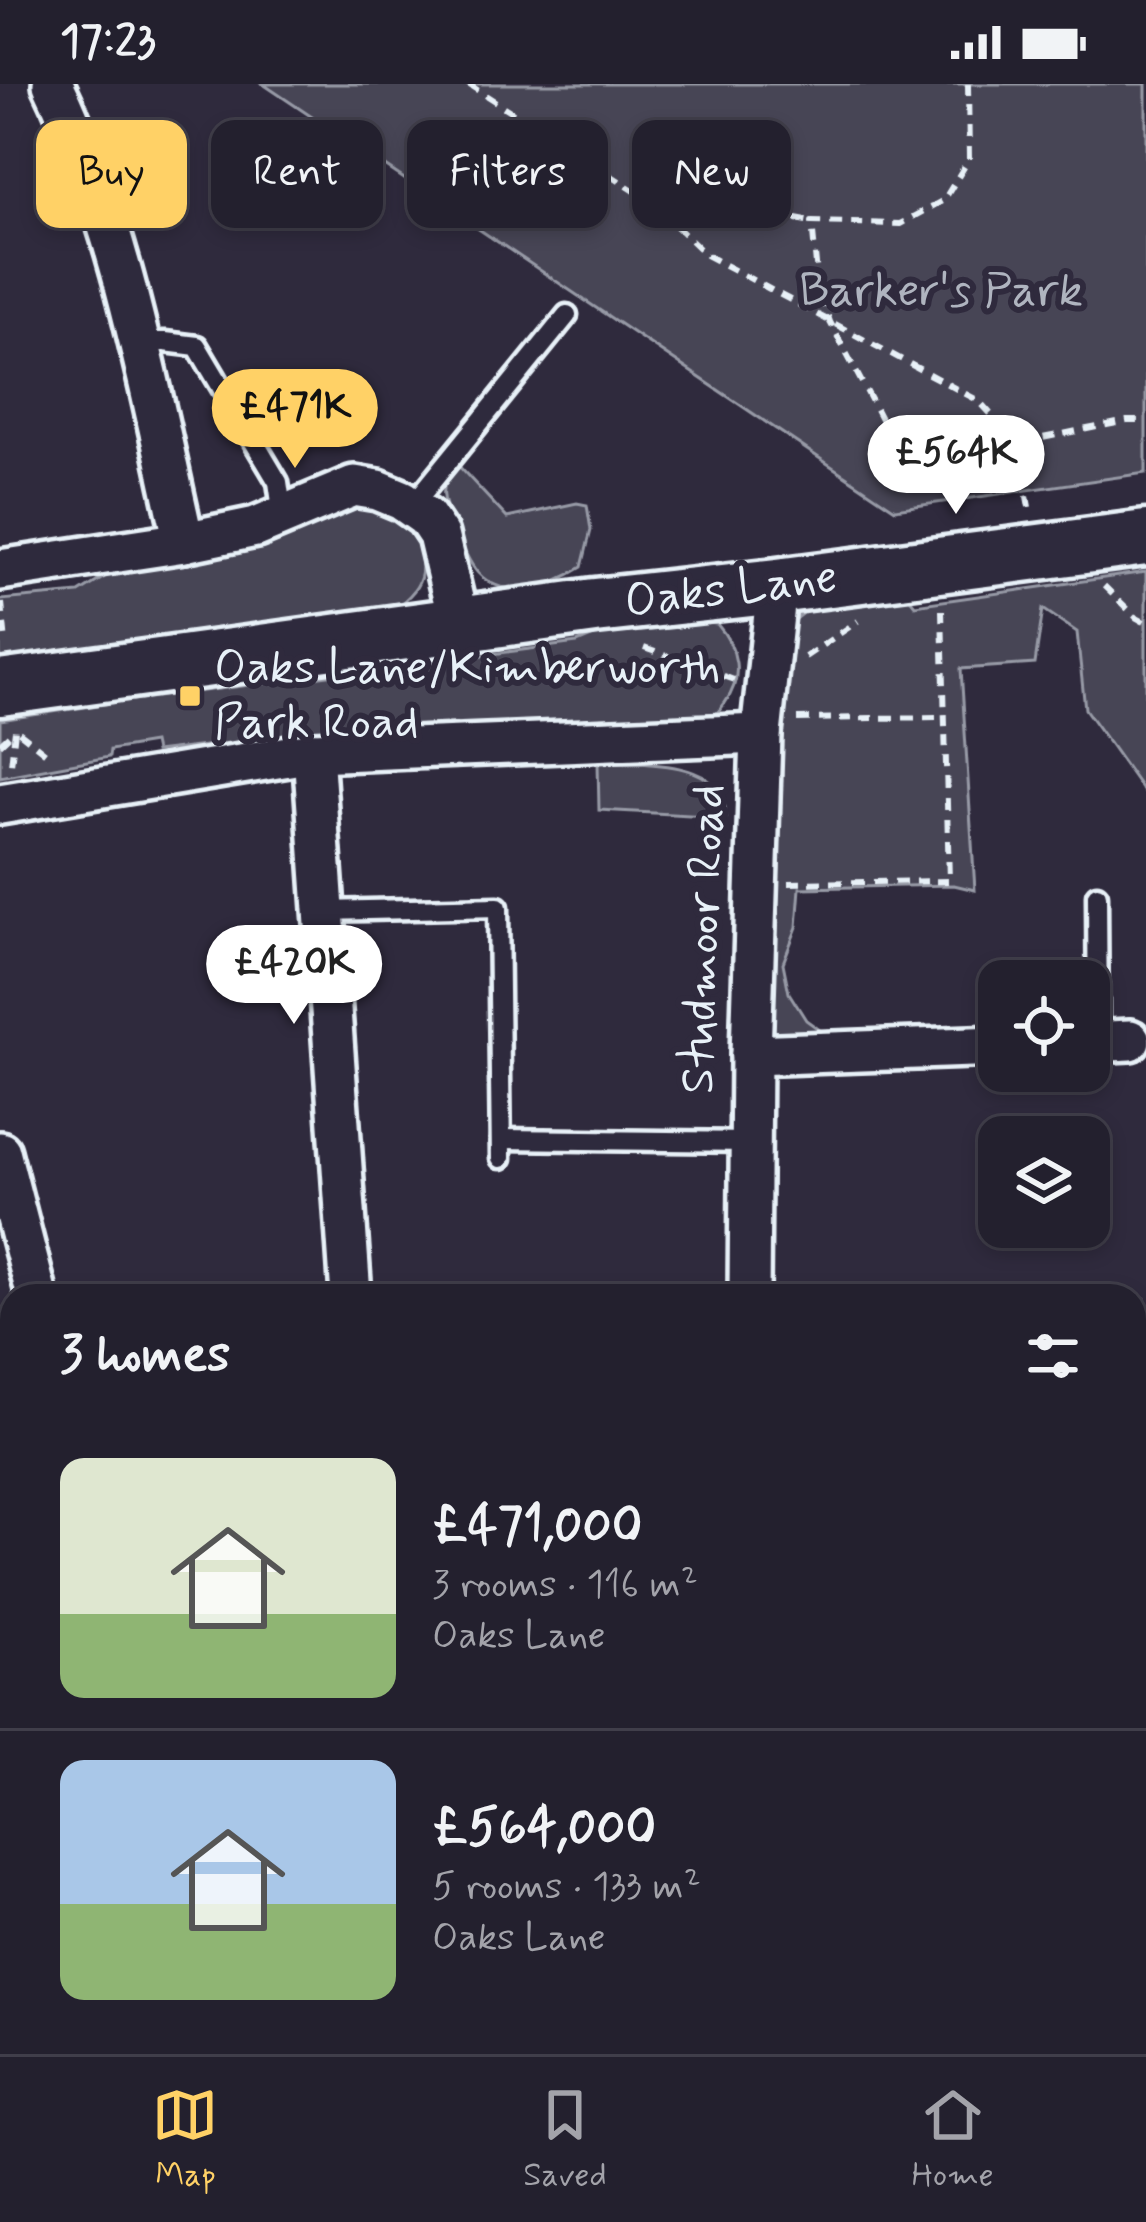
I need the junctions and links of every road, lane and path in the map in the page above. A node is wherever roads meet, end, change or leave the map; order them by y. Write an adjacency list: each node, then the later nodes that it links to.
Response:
1 (53, 84): 10 (street)
2 (467, 84): 4 (path)
3 (968, 84): 6 (path)
4 (632, 189)
5 (791, 218): 6 (path)
6 (812, 222): 9 (path)
7 (678, 228): 9 (path)
8 (567, 315): 13 (lane)
9 (830, 322): 12 (path); 12 (path)
10 (139, 342): 14 (lane); 16 (street)
11 (1146, 421): 12 (path)
12 (1017, 443): 17 (path)
13 (412, 506): 14 (street); 23 (street)
14 (283, 516): 16 (street)
15 (1146, 538): 17 (street, Oaks Lane)
16 (184, 542): 19 (street)
17 (1036, 553): 18 (street, Oaks Lane)
18 (940, 565): 20 (street, Oaks Lane); 26 (path)
19 (0, 570)
20 (777, 586): 22 (street, Oaks Lane); 25 (street, Studmoor Road)
21 (2, 600): 24 (path)
22 (595, 606): 23 (street, Oaks Lane); 25 (path)
23 (459, 624): 24 (street, Oaks Lane)
24 (5, 687)
25 (763, 712): 26 (path); 28 (street); 30 (street, Studmoor Road)
26 (945, 717): 30 (path)
27 (0, 744): 29 (path)
28 (313, 752): 29 (street); 32 (street)
29 (4, 803)
30 (756, 883): 35 (street, Studmoor Road)
31 (1097, 895): 33 (lane)
32 (324, 911): 36 (lane); 39 (street)
33 (1101, 960)
34 (978, 1047): 35 (street)
35 (751, 1054): 36 (street, Studmoor Road)
36 (750, 1142): 40 (street, Studmoor Road)
37 (0, 1152): 38 (street)
38 (34, 1284)
39 (350, 1284)
40 (749, 1284)

